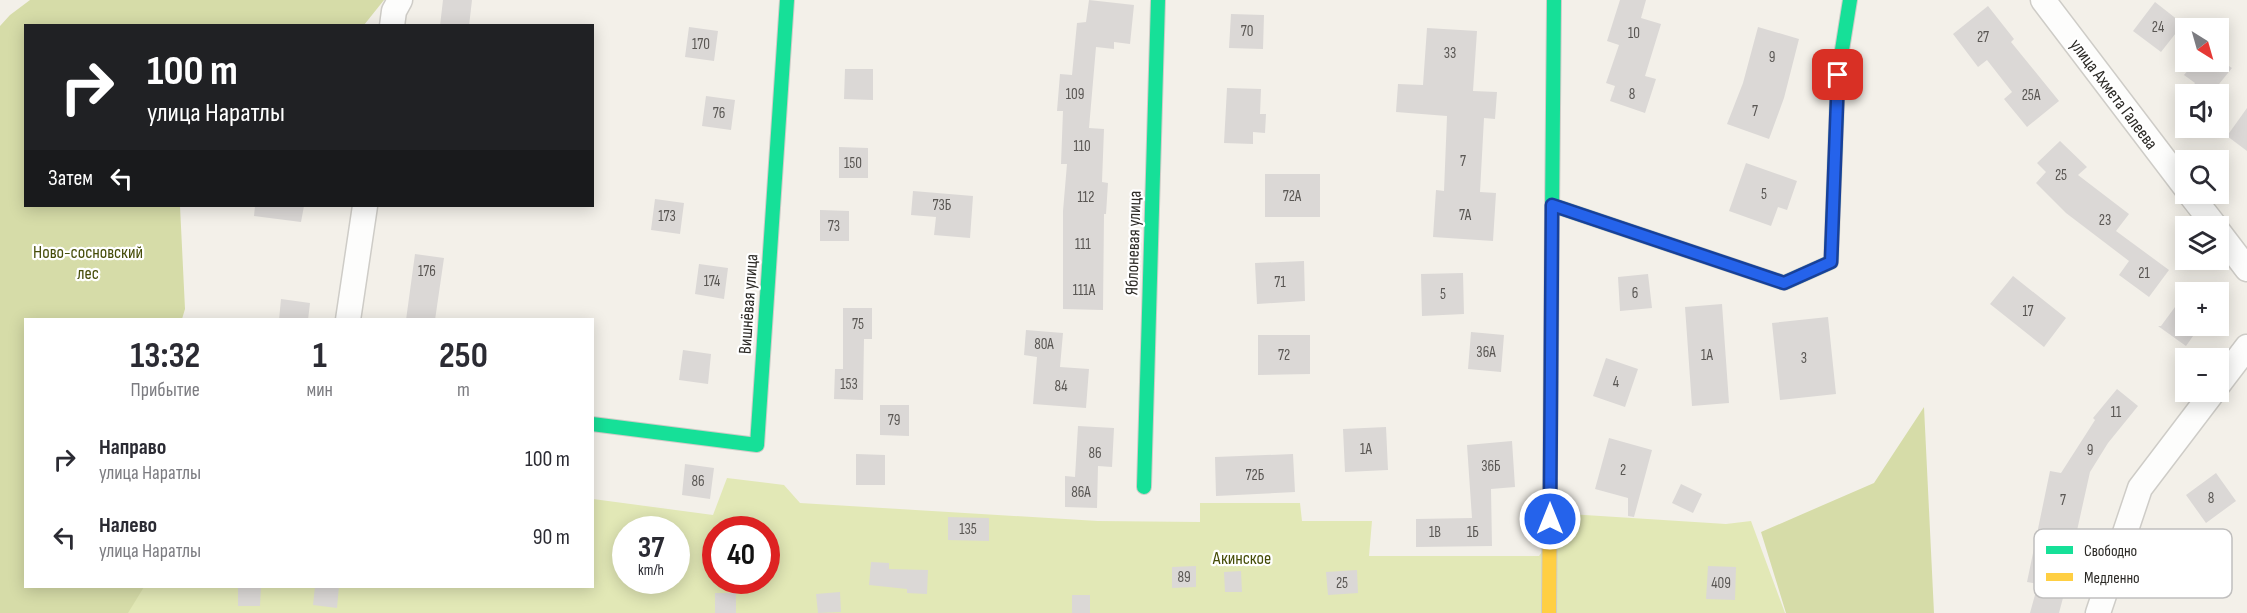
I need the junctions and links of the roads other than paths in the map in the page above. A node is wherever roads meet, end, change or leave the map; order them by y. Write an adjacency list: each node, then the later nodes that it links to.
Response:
1 (400, 0): 7 (street)
2 (787, 0): 19 (street, Вишнёвая улица)
3 (1158, 0): 20 (street, Яблоневая улица)
4 (1554, 0): 10 (street)
5 (1850, 0): 10 (street)
6 (2043, 0): 8 (street, улица Ахмета Галеева)
7 (392, 24)
8 (2175, 174)
9 (2198, 204): 12 (street)
10 (1552, 205): 23 (street)
11 (365, 207): 15 (street)
12 (2207, 216)
13 (2229, 245): 14 (street)
14 (2247, 269)
15 (348, 318)
16 (2247, 347): 17 (street)
17 (2229, 371)
18 (2206, 402): 21 (street)
19 (594, 424)
20 (1144, 487)
21 (2126, 529)
22 (2103, 598): 24 (street)
23 (1549, 613)
24 (2098, 613)

